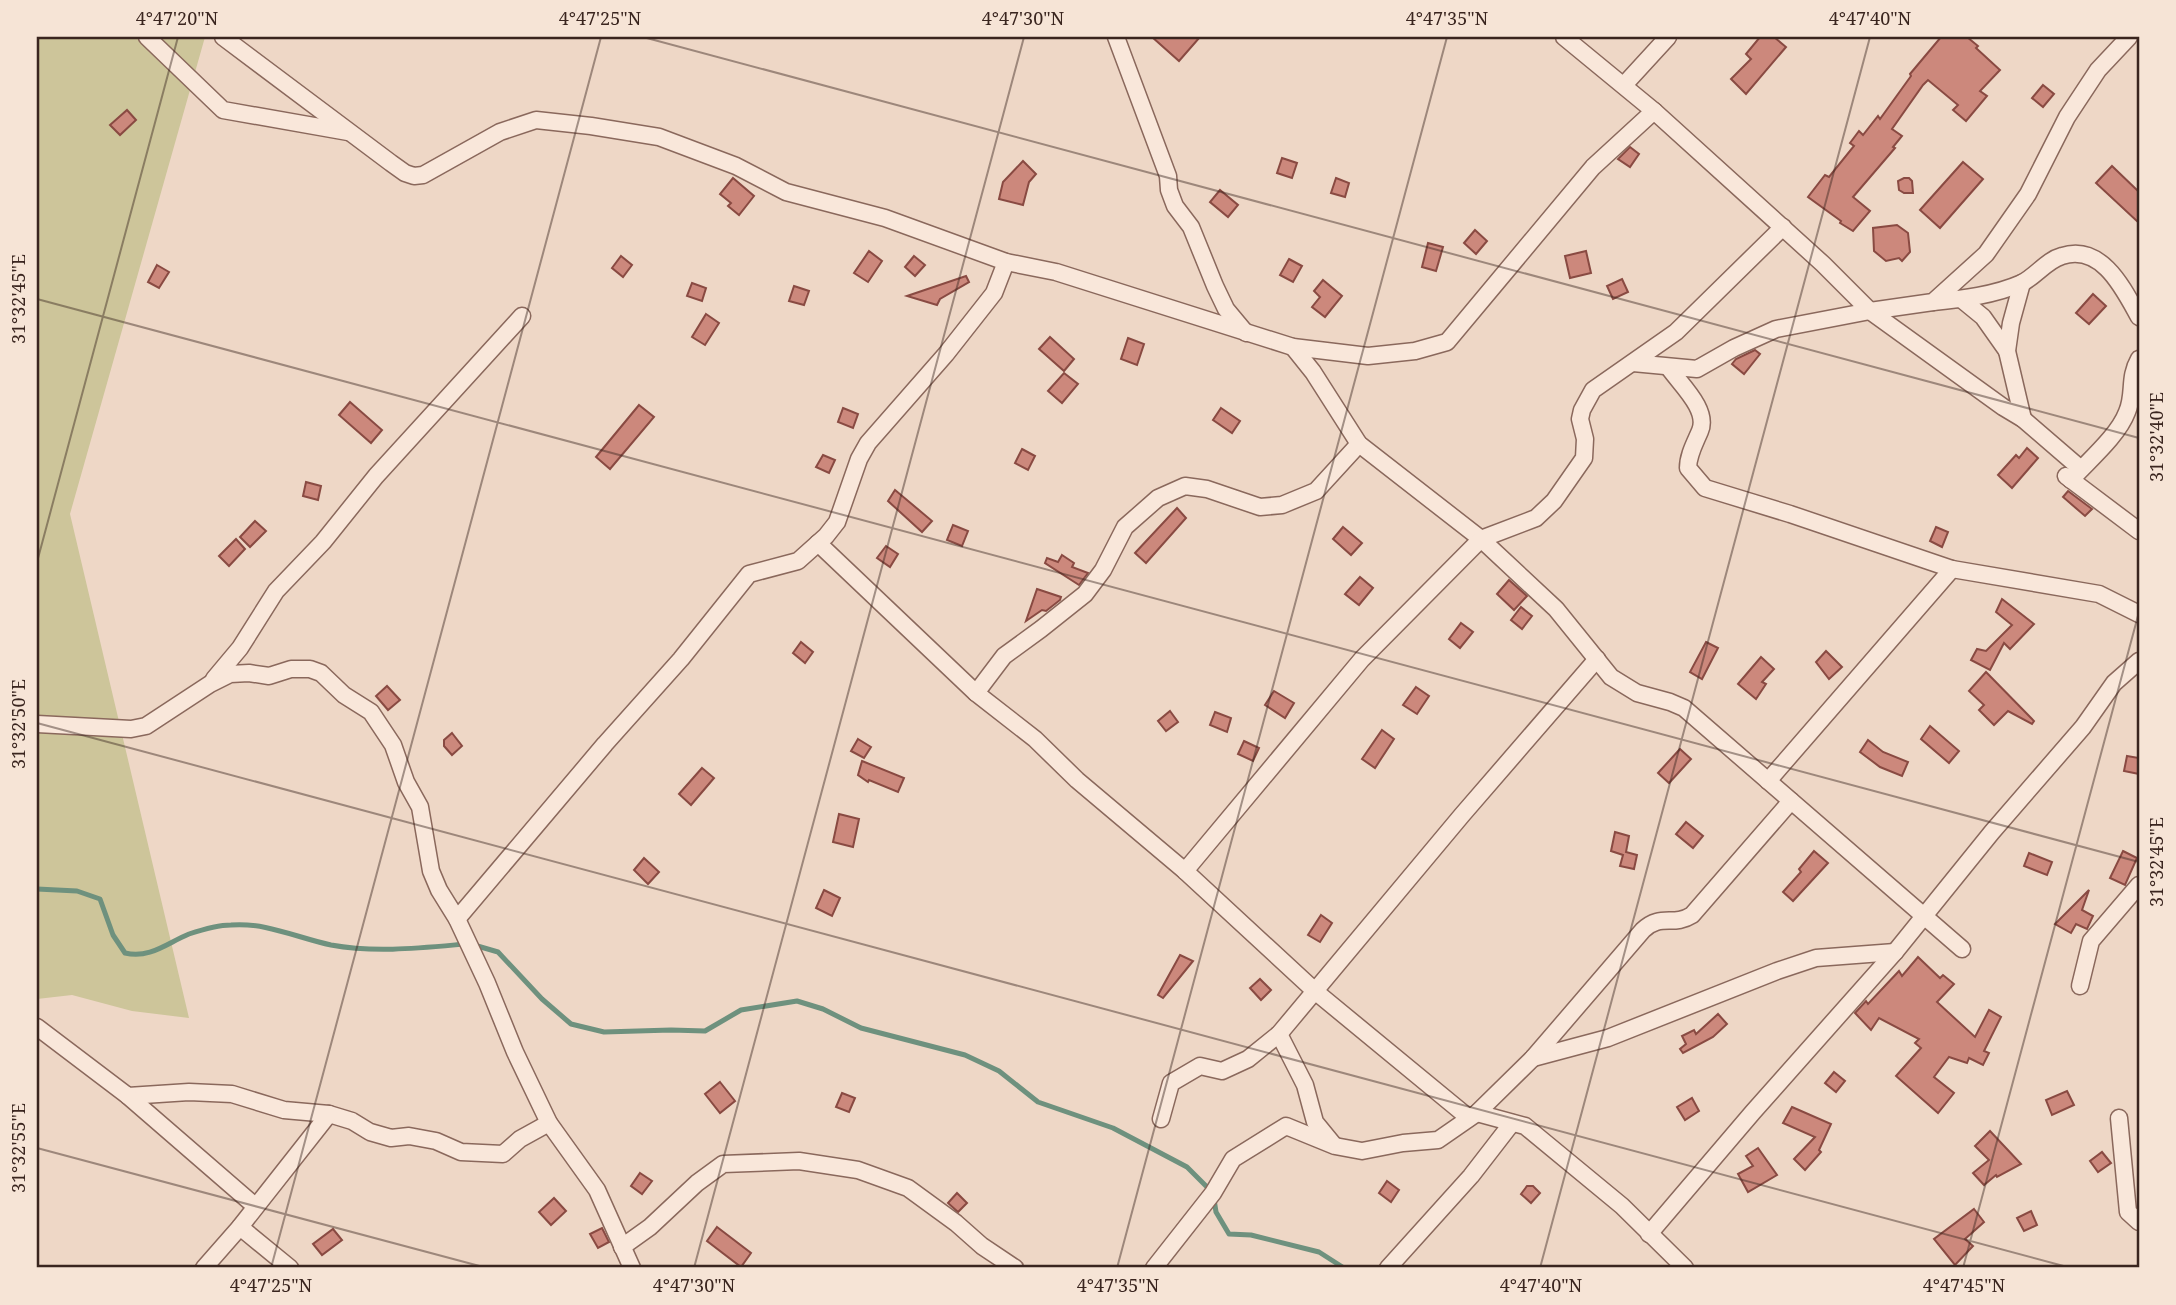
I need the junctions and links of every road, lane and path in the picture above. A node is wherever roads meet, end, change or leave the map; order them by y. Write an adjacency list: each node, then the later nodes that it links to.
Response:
1 (147, 37): 9 (street)
2 (223, 37): 9 (street)
3 (1116, 37): 18 (street)
4 (1564, 37): 7 (street)
5 (2129, 37): 14 (street)
6 (1664, 39): 7 (street)
7 (1624, 85): 8 (street)
8 (1654, 111): 10 (street); 19 (street)
9 (350, 132): 11 (street)
10 (1783, 227): 15 (street); 22 (street)
11 (1006, 262): 18 (street); 29 (street)
12 (2022, 283): 13 (street); 17 (street); 20 (street)
13 (1961, 299): 14 (street); 20 (street)
14 (1933, 302): 15 (street)
15 (1870, 311): 23 (street); 24 (street)
16 (522, 316): 34 (street)
17 (2139, 317)
18 (1246, 333): 19 (street)
19 (1293, 347): 25 (street)
20 (2007, 351): 24 (street)
21 (2139, 359): 26 (street)
22 (1633, 363): 23 (street); 28 (street)
23 (1668, 368): 30 (street)
24 (2024, 419): 26 (street)
25 (1359, 444): 28 (street); 35 (street)
26 (2072, 475): 27 (street)
27 (2139, 531)
28 (1480, 539): 32 (street); 39 (street)
29 (818, 543): 35 (street); 42 (street)
30 (1952, 569): 31 (street); 37 (street)
31 (2139, 614)
32 (1597, 659): 37 (street); 46 (street)
33 (2139, 662): 41 (street)
34 (211, 684): 36 (street); 42 (street)
35 (976, 693): 39 (street)
36 (37, 724)
37 (1768, 781): 38 (street)
38 (1791, 801): 41 (street); 49 (street)
39 (1185, 872): 46 (street)
40 (2139, 885): 45 (street)
41 (1923, 915): 43 (street); 44 (street)
42 (457, 919): 55 (street)
43 (1962, 949)
44 (1895, 952): 49 (street); 61 (street)
45 (2080, 986)
46 (1316, 992): 48 (street); 52 (street)
47 (37, 1027): 50 (street)
48 (1279, 1034): 54 (street); 57 (street)
49 (1533, 1058): 52 (street)
50 (128, 1096): 51 (street); 58 (street)
51 (329, 1114): 55 (street); 58 (street)
52 (1473, 1115): 56 (street); 57 (street)
53 (2119, 1118): 59 (street)
54 (1161, 1119)
55 (548, 1123): 62 (street)
56 (1512, 1123): 61 (street); 68 (street)
57 (1335, 1146): 67 (street)
58 (255, 1206): 60 (street)
59 (2139, 1223)
60 (240, 1227): 63 (street); 64 (street)
61 (1649, 1234): 69 (street)
62 (622, 1247): 65 (street); 66 (street)
63 (204, 1268)
64 (290, 1268)
65 (632, 1268)
66 (1015, 1268)
67 (1154, 1268)
68 (1388, 1268)
69 (1685, 1268)

